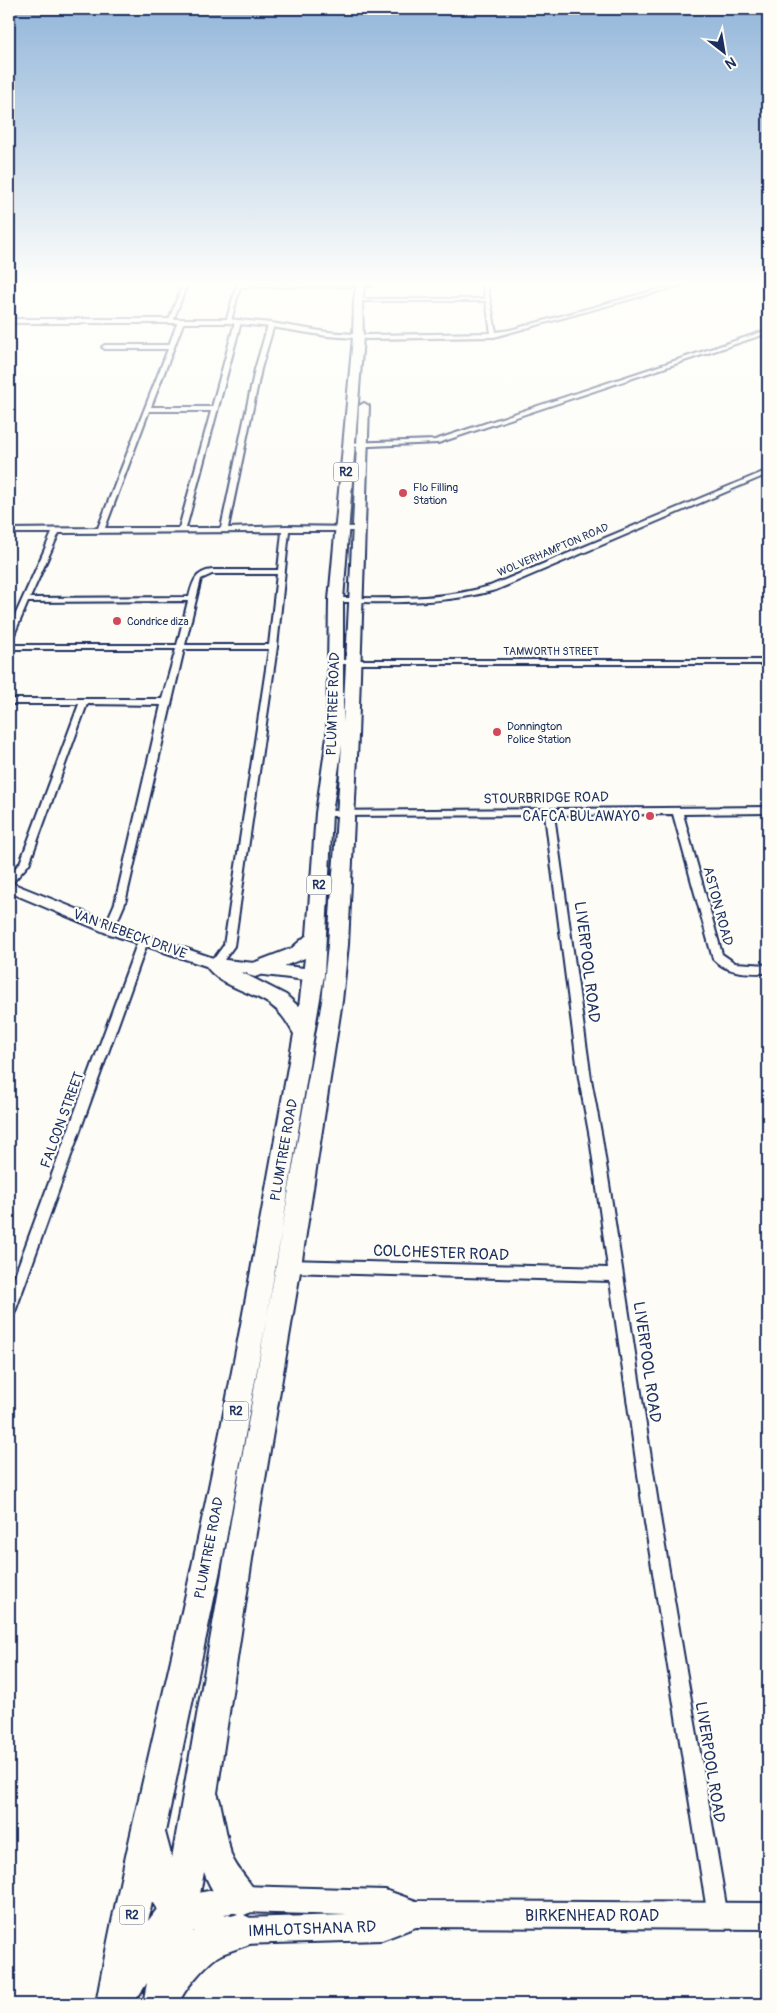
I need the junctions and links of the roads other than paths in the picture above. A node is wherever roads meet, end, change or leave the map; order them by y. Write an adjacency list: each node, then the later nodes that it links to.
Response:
1 (160, 378): 7 (street)
2 (223, 378): 8 (street)
3 (256, 378): 12 (street)
4 (357, 378): 9 (highway, PLUMTREE ROAD / R2)
5 (365, 378): 10 (highway, PLUMTREE ROAD / R2)
6 (628, 378): 10 (street)
7 (148, 409): 8 (street); 14 (street)
8 (214, 409): 15 (street)
9 (348, 445): 10 (street); 16 (highway, PLUMTREE ROAD / R2)
10 (363, 445): 17 (highway, PLUMTREE ROAD / R2)
11 (768, 472): 24 (street, WOLVERHAMPTON ROAD)
12 (224, 528): 13 (street); 15 (street)
13 (286, 528): 16 (street); 20 (street)
14 (101, 529): 15 (street); 18 (street)
15 (182, 529)
16 (341, 529): 17 (street); 23 (highway, PLUMTREE ROAD / R2)
17 (358, 529): 24 (highway, PLUMTREE ROAD / R2)
18 (57, 530): 19 (street); 22 (street)
19 (9, 531)
20 (282, 572): 21 (street); 27 (street)
21 (192, 599): 22 (street); 28 (street)
22 (25, 600): 25 (street)
23 (336, 600): 24 (street, WOLVERHAMPTON ROAD); 29 (highway, PLUMTREE ROAD / R2)
24 (354, 600): 30 (highway, PLUMTREE ROAD / R2)
25 (9, 636)
26 (9, 647): 28 (street)
27 (272, 647): 28 (street); 46 (street)
28 (180, 648): 34 (street)
29 (334, 662): 30 (street, TAMWORTH STREET); 38 (highway, PLUMTREE ROAD / R2)
30 (354, 662): 31 (street, TAMWORTH STREET); 39 (highway, PLUMTREE ROAD / R2)
31 (768, 662)
32 (9, 701): 33 (street)
33 (84, 701): 34 (street); 40 (street)
34 (166, 702): 42 (street)
35 (677, 810): 36 (street, STOURBRIDGE ROAD); 37 (street, STOURBRIDGE ROAD); 47 (street, ASTON ROAD)
36 (768, 810)
37 (549, 811): 39 (street, STOURBRIDGE ROAD); 53 (street, LIVERPOOL ROAD)
38 (324, 813): 39 (street, STOURBRIDGE ROAD); 43 (highway, PLUMTREE ROAD / R2)
39 (345, 814): 45 (highway, PLUMTREE ROAD / R2)
40 (9, 880)
41 (9, 887): 42 (street, VAN RIEBECK DRIVE)
42 (109, 928): 44 (street, VAN RIEBECK DRIVE)
43 (316, 939): 48 (highway); 49 (highway, PLUMTREE ROAD / R2)
44 (143, 941): 46 (street, VAN RIEBECK DRIVE); 54 (street, FALCON STREET)
45 (338, 945): 49 (highway); 50 (highway, PLUMTREE ROAD / R2)
46 (215, 964): 48 (street, VAN RIEBECK DRIVE); 51 (highway)
47 (768, 969)
48 (255, 970): 49 (street, VAN RIEBECK DRIVE)
49 (314, 975): 50 (highway); 51 (highway, PLUMTREE ROAD / R2)
50 (332, 1001): 52 (highway, PLUMTREE ROAD / R2)
51 (304, 1034): 52 (highway, PLUMTREE ROAD / R2)
52 (277, 1266): 53 (street, COLCHESTER ROAD); 55 (highway, PLUMTREE ROAD / R2); 56 (highway, PLUMTREE ROAD / R2)
53 (616, 1275): 61 (street, LIVERPOOL ROAD)
54 (9, 1309)
55 (202, 1785): 57 (highway, PLUMTREE ROAD / R2); 59 (highway)
56 (149, 1830): 57 (highway); 63 (highway, PLUMTREE ROAD / R2)
57 (180, 1911): 59 (street, IMHLOTSHANA RD); 62 (highway, PLUMTREE ROAD / R2); 63 (highway)
58 (416, 1914): 59 (street, IMHLOTSHANA RD); 61 (street, BIRKENHEAD ROAD)
59 (241, 1915): 62 (highway)
60 (768, 1916): 61 (street, BIRKENHEAD ROAD)
61 (718, 1917)
62 (163, 1996)
63 (114, 2002)

